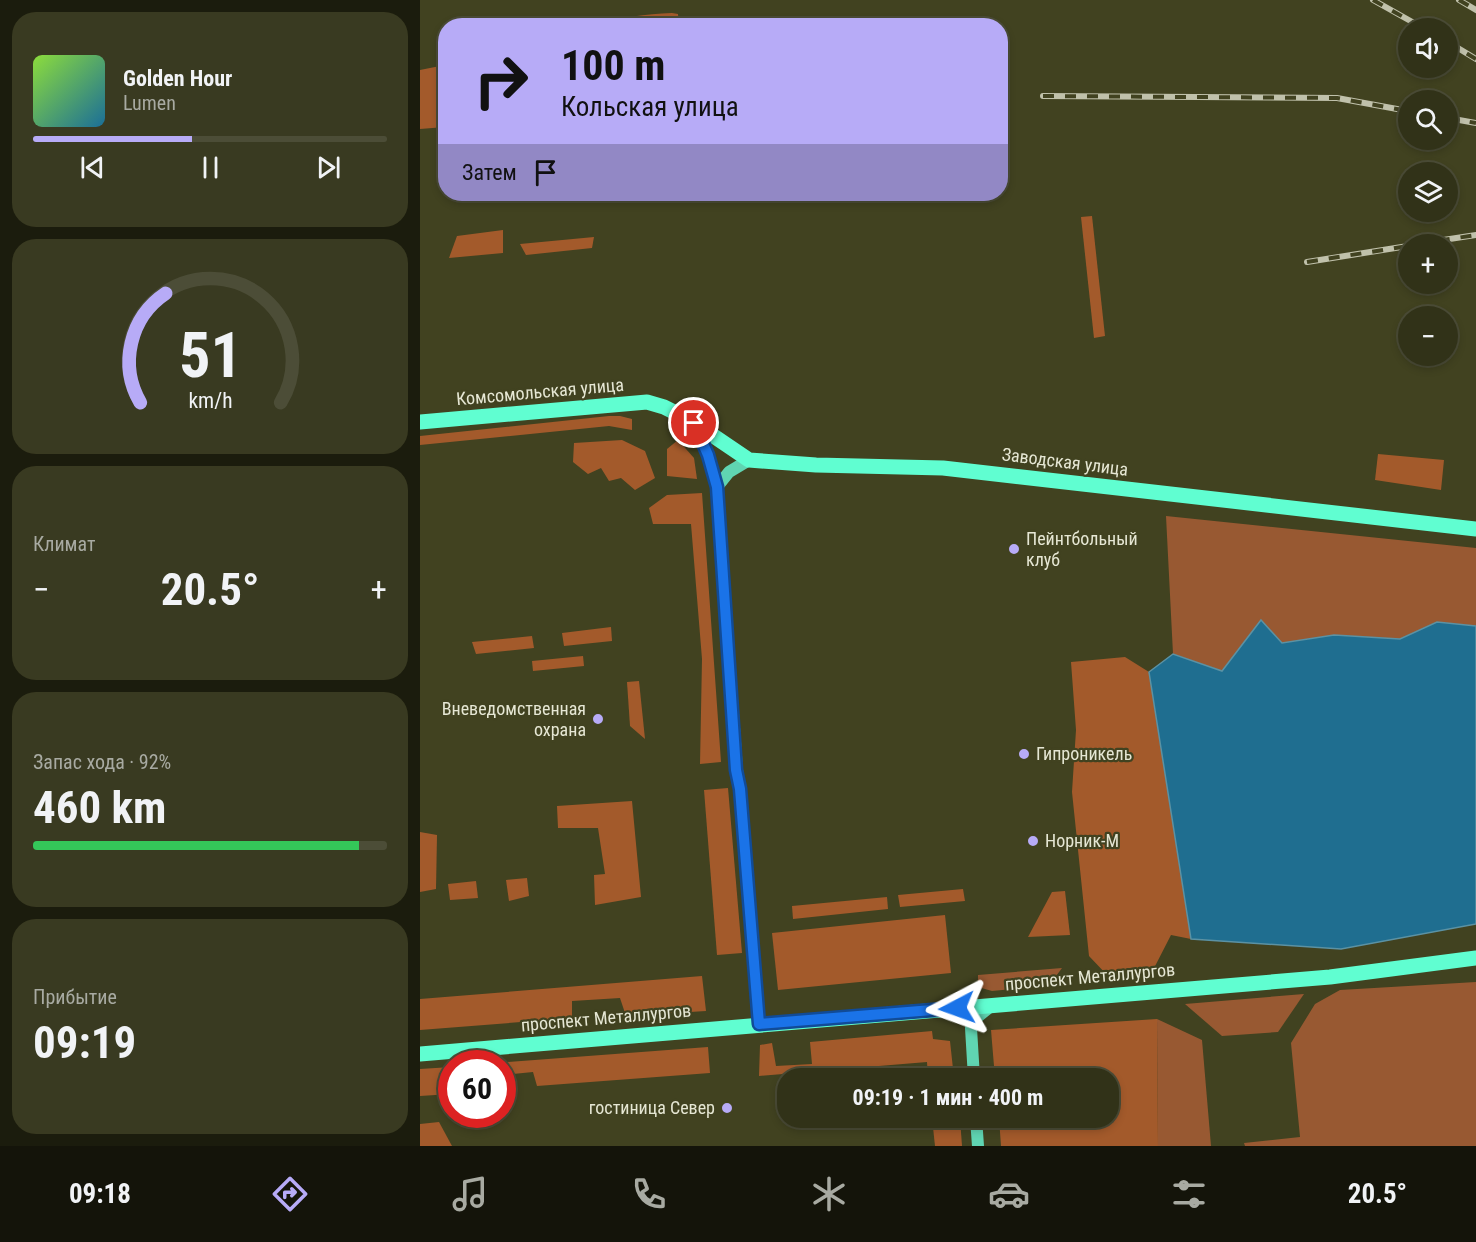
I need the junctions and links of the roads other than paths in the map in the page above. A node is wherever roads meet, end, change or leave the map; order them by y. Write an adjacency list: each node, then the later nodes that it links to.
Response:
1 (664, 407): 2 (main road, Комсомольская улица); 3 (main road, Заводская улица)
2 (420, 422)
3 (694, 423): 4 (main road, Заводская улица); 5 (street)
4 (749, 460): 5 (street); 6 (main road, Заводская улица)
5 (717, 487): 10 (street)
6 (1476, 529)
7 (1476, 958): 8 (main road, проспект Металлургов)
8 (992, 1005): 9 (main road, проспект Металлургов); 11 (street)
9 (944, 1009): 10 (main road, проспект Металлургов); 11 (street)
10 (759, 1024): 12 (main road, проспект Металлургов)
11 (971, 1028): 13 (street)
12 (420, 1054)
13 (973, 1068)
14 (977, 1128): 15 (street)
15 (978, 1146)

